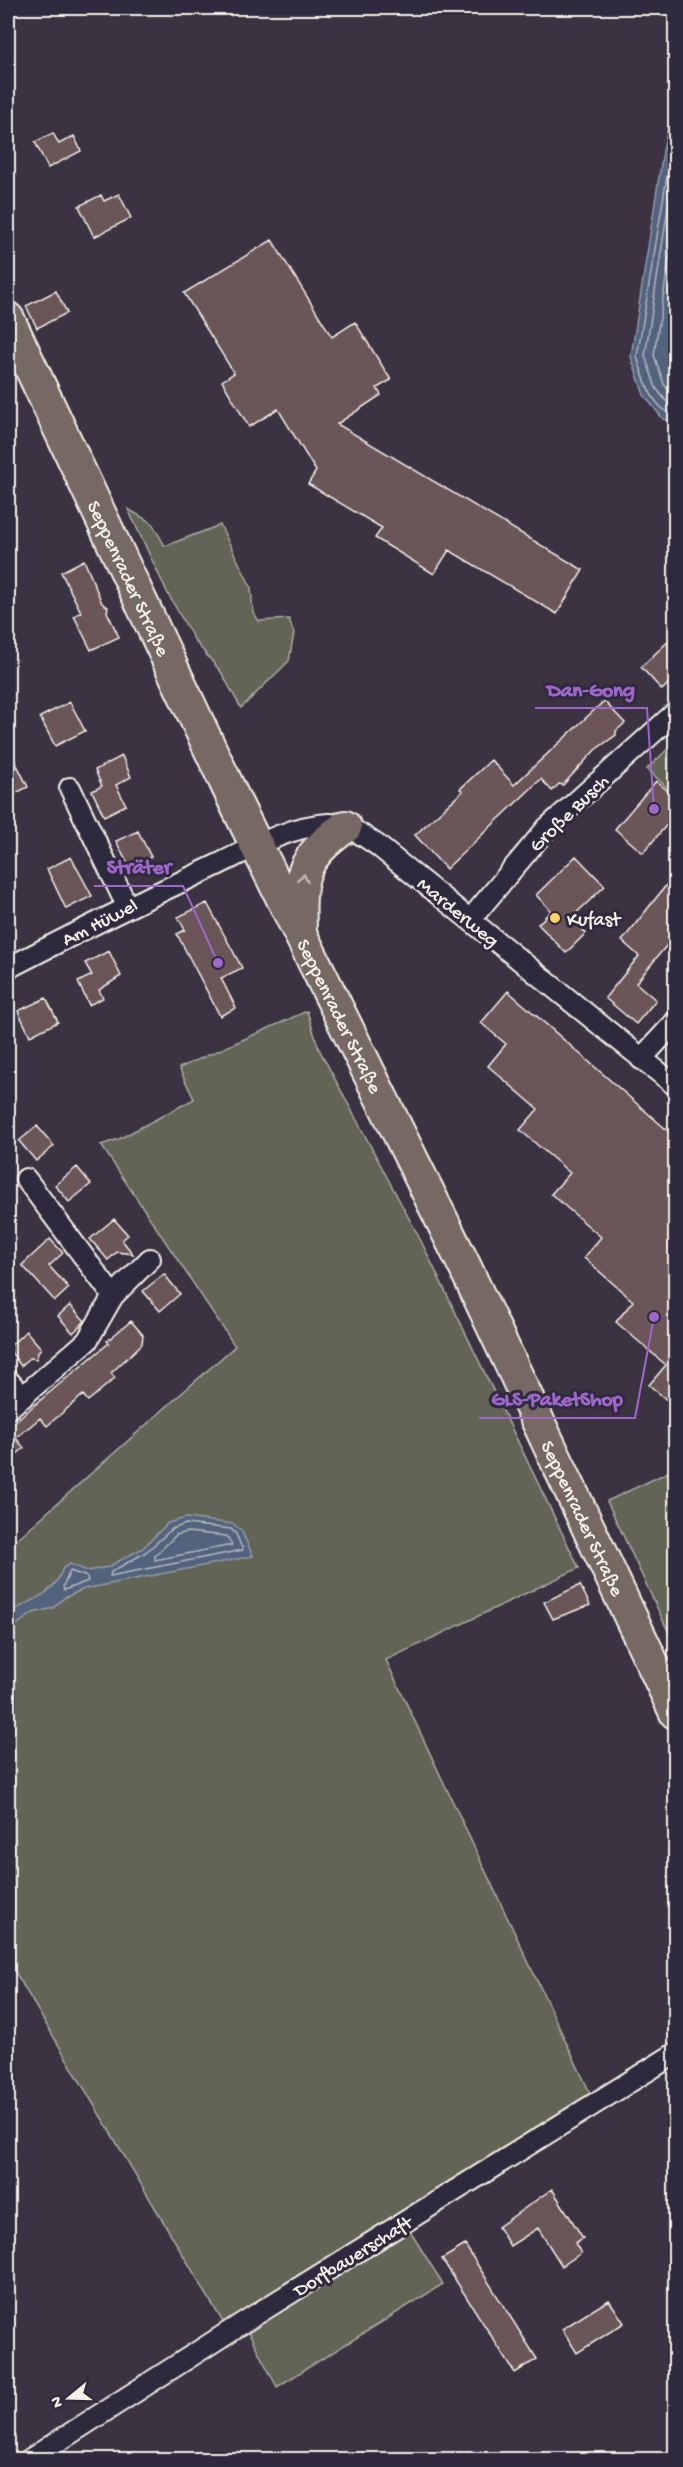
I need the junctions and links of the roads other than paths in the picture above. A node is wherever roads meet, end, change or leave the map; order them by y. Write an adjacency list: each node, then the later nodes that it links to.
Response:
1 (8, 319): 5 (main road, Seppenrader Straße)
2 (675, 712): 7 (street, Große Busch)
3 (70, 788): 6 (street)
4 (345, 827): 5 (street, Marderweg); 7 (street, Marderweg); 8 (main road, one-way to 4)
5 (256, 846): 6 (street, Am Hüwel); 8 (main road, Seppenrader Straße)
6 (127, 906): 9 (street, Am Hüwel)
7 (470, 920): 11 (street, Marderweg)
8 (300, 936): 18 (main road, Seppenrader Straße)
9 (8, 968)
10 (675, 1021): 11 (street)
11 (641, 1059): 12 (street, Marderweg)
12 (675, 1086)
13 (26, 1179): 15 (street)
14 (150, 1259): 15 (street)
15 (113, 1296): 17 (street)
16 (8, 1380): 17 (street)
17 (15, 1403)
18 (675, 1713)
19 (675, 2054): 20 (street, Dorfbauerschaft)
20 (29, 2460)

